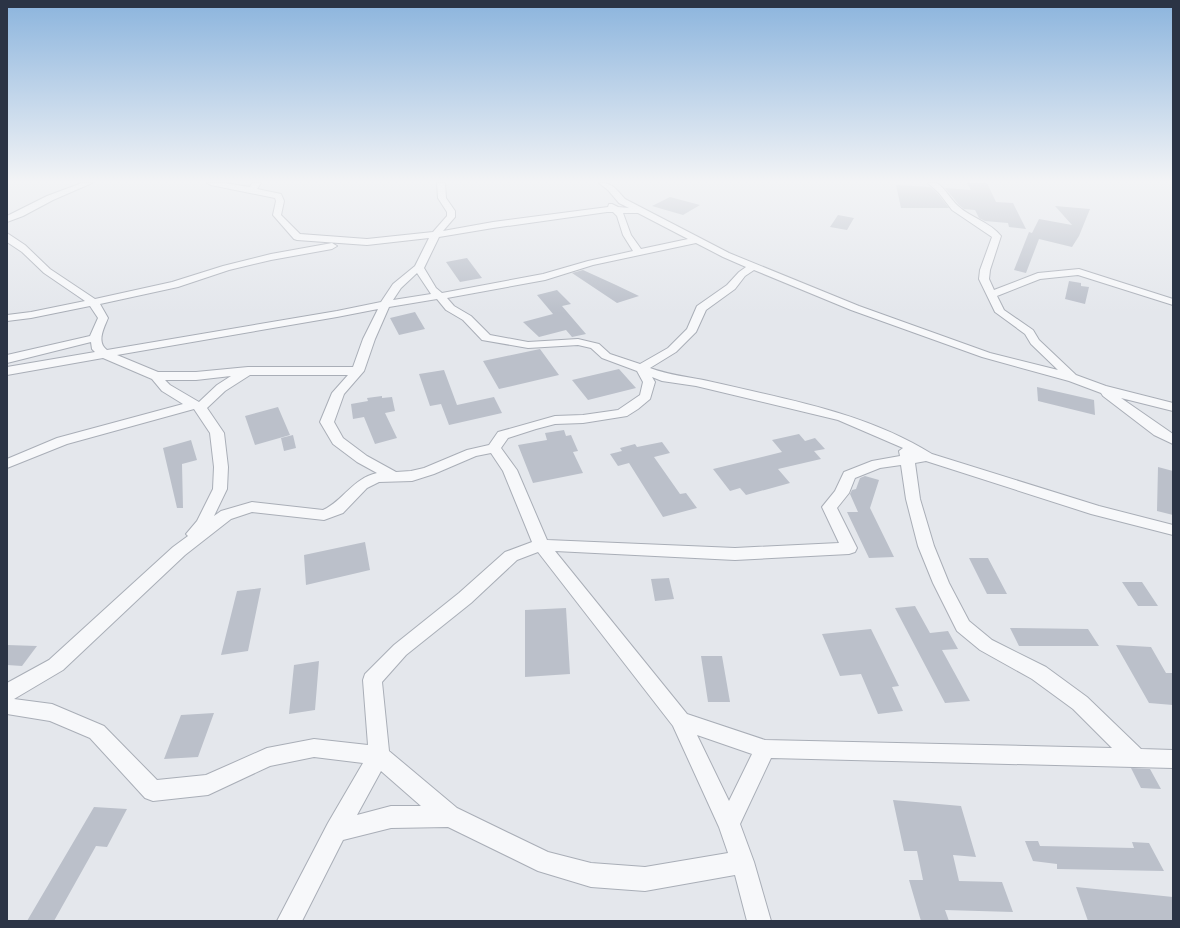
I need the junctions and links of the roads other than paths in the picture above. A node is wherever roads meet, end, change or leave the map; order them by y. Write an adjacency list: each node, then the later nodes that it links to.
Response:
1 (286, 226): 10 (street)
2 (442, 226): 7 (street)
3 (486, 226): 7 (street)
4 (625, 226): 13 (street)
5 (671, 226): 9 (street)
6 (985, 226): 16 (street)
7 (435, 234): 10 (street); 15 (street)
8 (7, 236): 11 (street)
9 (696, 240): 13 (street); 14 (street)
10 (360, 242): 18 (street)
11 (22, 248): 12 (street); 18 (street)
12 (7, 249)
13 (638, 251): 17 (street)
14 (754, 266): 25 (street); 30 (street)
15 (420, 268): 17 (street); 20 (street)
16 (992, 294): 19 (street); 30 (street)
17 (440, 296): 20 (street); 25 (street)
18 (92, 301): 21 (street); 22 (street)
19 (1173, 302)
20 (385, 304): 23 (street); 27 (street)
21 (7, 318)
22 (95, 338): 23 (street); 24 (street)
23 (105, 354): 28 (street); 29 (street)
24 (7, 359)
25 (641, 369): 35 (street); 36 (street)
26 (248, 371): 27 (street); 29 (street); 32 (street)
27 (358, 371): 38 (street)
28 (7, 372)
29 (156, 376): 32 (street)
30 (1073, 378): 31 (street)
31 (1102, 389): 33 (street); 34 (street)
32 (197, 406): 37 (street); 41 (street)
33 (1173, 407)
34 (1173, 440)
35 (494, 448): 38 (street); 40 (street)
36 (906, 451): 39 (street); 40 (street); 47 (street)
37 (7, 464)
38 (392, 476): 41 (street)
39 (1173, 530)
40 (541, 545): 44 (street); 46 (street)
41 (179, 551): 42 (street)
42 (7, 693)
43 (7, 706): 46 (street)
44 (680, 720): 45 (street); 50 (street)
45 (765, 749): 47 (street); 50 (street)
46 (379, 756): 49 (street); 51 (street)
47 (1136, 758): 48 (street)
48 (1173, 759)
49 (449, 816): 51 (street); 52 (street)
50 (729, 824): 52 (street)
51 (336, 831): 53 (street)
52 (743, 862): 54 (street)
53 (289, 921)
54 (759, 921)

